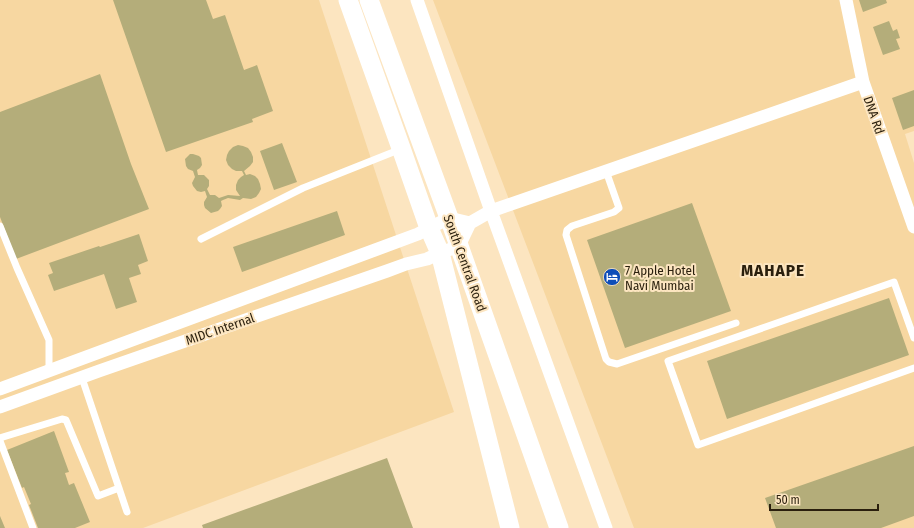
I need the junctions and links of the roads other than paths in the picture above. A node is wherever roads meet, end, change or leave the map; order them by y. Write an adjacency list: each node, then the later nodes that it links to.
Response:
1 (348, 0): 6 (main road, South Central Road)
2 (369, 0): 9 (main road, South Central Road)
3 (417, 0): 8 (street)
4 (846, 0): 5 (street, DNA Rd)
5 (863, 82): 7 (street); 12 (street, DNA Rd)
6 (402, 148): 13 (main road, South Central Road); 14 (lane)
7 (606, 171): 8 (street); 17 (lane)
8 (491, 211): 10 (street); 30 (street)
9 (449, 218): 10 (street); 13 (street); 15 (main road, South Central Road)
10 (470, 223): 15 (street)
11 (0, 226): 20 (lane)
12 (914, 227)
13 (429, 228): 16 (main road, South Central Road); 20 (street)
14 (201, 239)
15 (459, 246): 16 (street, MIDC Internal); 29 (main road, South Central Road)
16 (440, 253): 21 (street, MIDC Internal); 28 (main road, South Central Road)
17 (736, 322)
18 (914, 338): 19 (lane)
19 (914, 368)
20 (49, 370): 22 (street)
21 (82, 378): 23 (street, MIDC Internal); 25 (lane)
22 (0, 389)
23 (0, 408)
24 (0, 439): 25 (lane); 27 (lane)
25 (119, 488): 26 (lane)
26 (127, 512)
27 (33, 528)
28 (510, 528)
29 (558, 528)
30 (606, 528)

